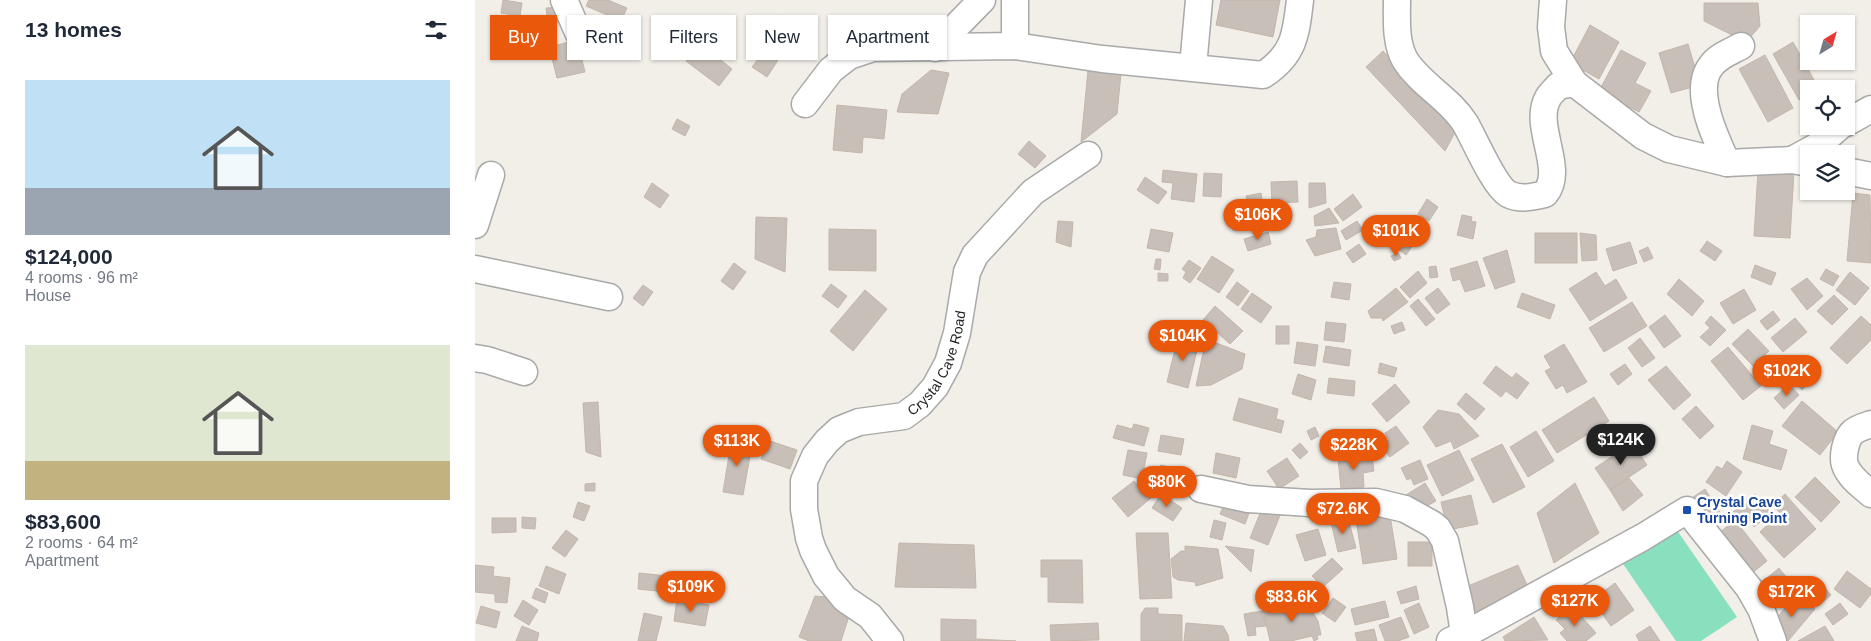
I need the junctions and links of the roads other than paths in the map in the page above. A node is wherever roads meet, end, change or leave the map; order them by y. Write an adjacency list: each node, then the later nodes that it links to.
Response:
1 (564, 0): 8 (street)
2 (981, 0): 9 (street)
3 (1015, 0): 10 (street)
4 (1199, 0): 14 (street)
5 (1300, 0): 14 (street)
6 (1397, 0): 15 (street)
7 (1553, 0): 15 (street)
8 (571, 15)
9 (947, 35)
10 (1015, 46): 12 (street); 14 (street)
11 (1741, 46): 23 (street)
12 (947, 48)
13 (844, 60): 16 (street)
14 (1193, 68)
15 (1574, 82): 23 (street)
16 (805, 104)
17 (1871, 109): 18 (street)
18 (1855, 117)
19 (1829, 135): 20 (street)
20 (1817, 145)
21 (1088, 155): 36 (street, Crystal Cave Road)
22 (1800, 161): 23 (street)
23 (1727, 163)
24 (1855, 173): 26 (street)
25 (491, 175): 27 (street)
26 (1871, 176)
27 (475, 225)
28 (475, 269): 29 (street)
29 (609, 297)
30 (475, 358): 31 (street)
31 (524, 372)
32 (1871, 424): 34 (street)
33 (1201, 489): 35 (street)
34 (1871, 494)
35 (1459, 639): 37 (street)
36 (890, 641)
37 (1773, 641)

